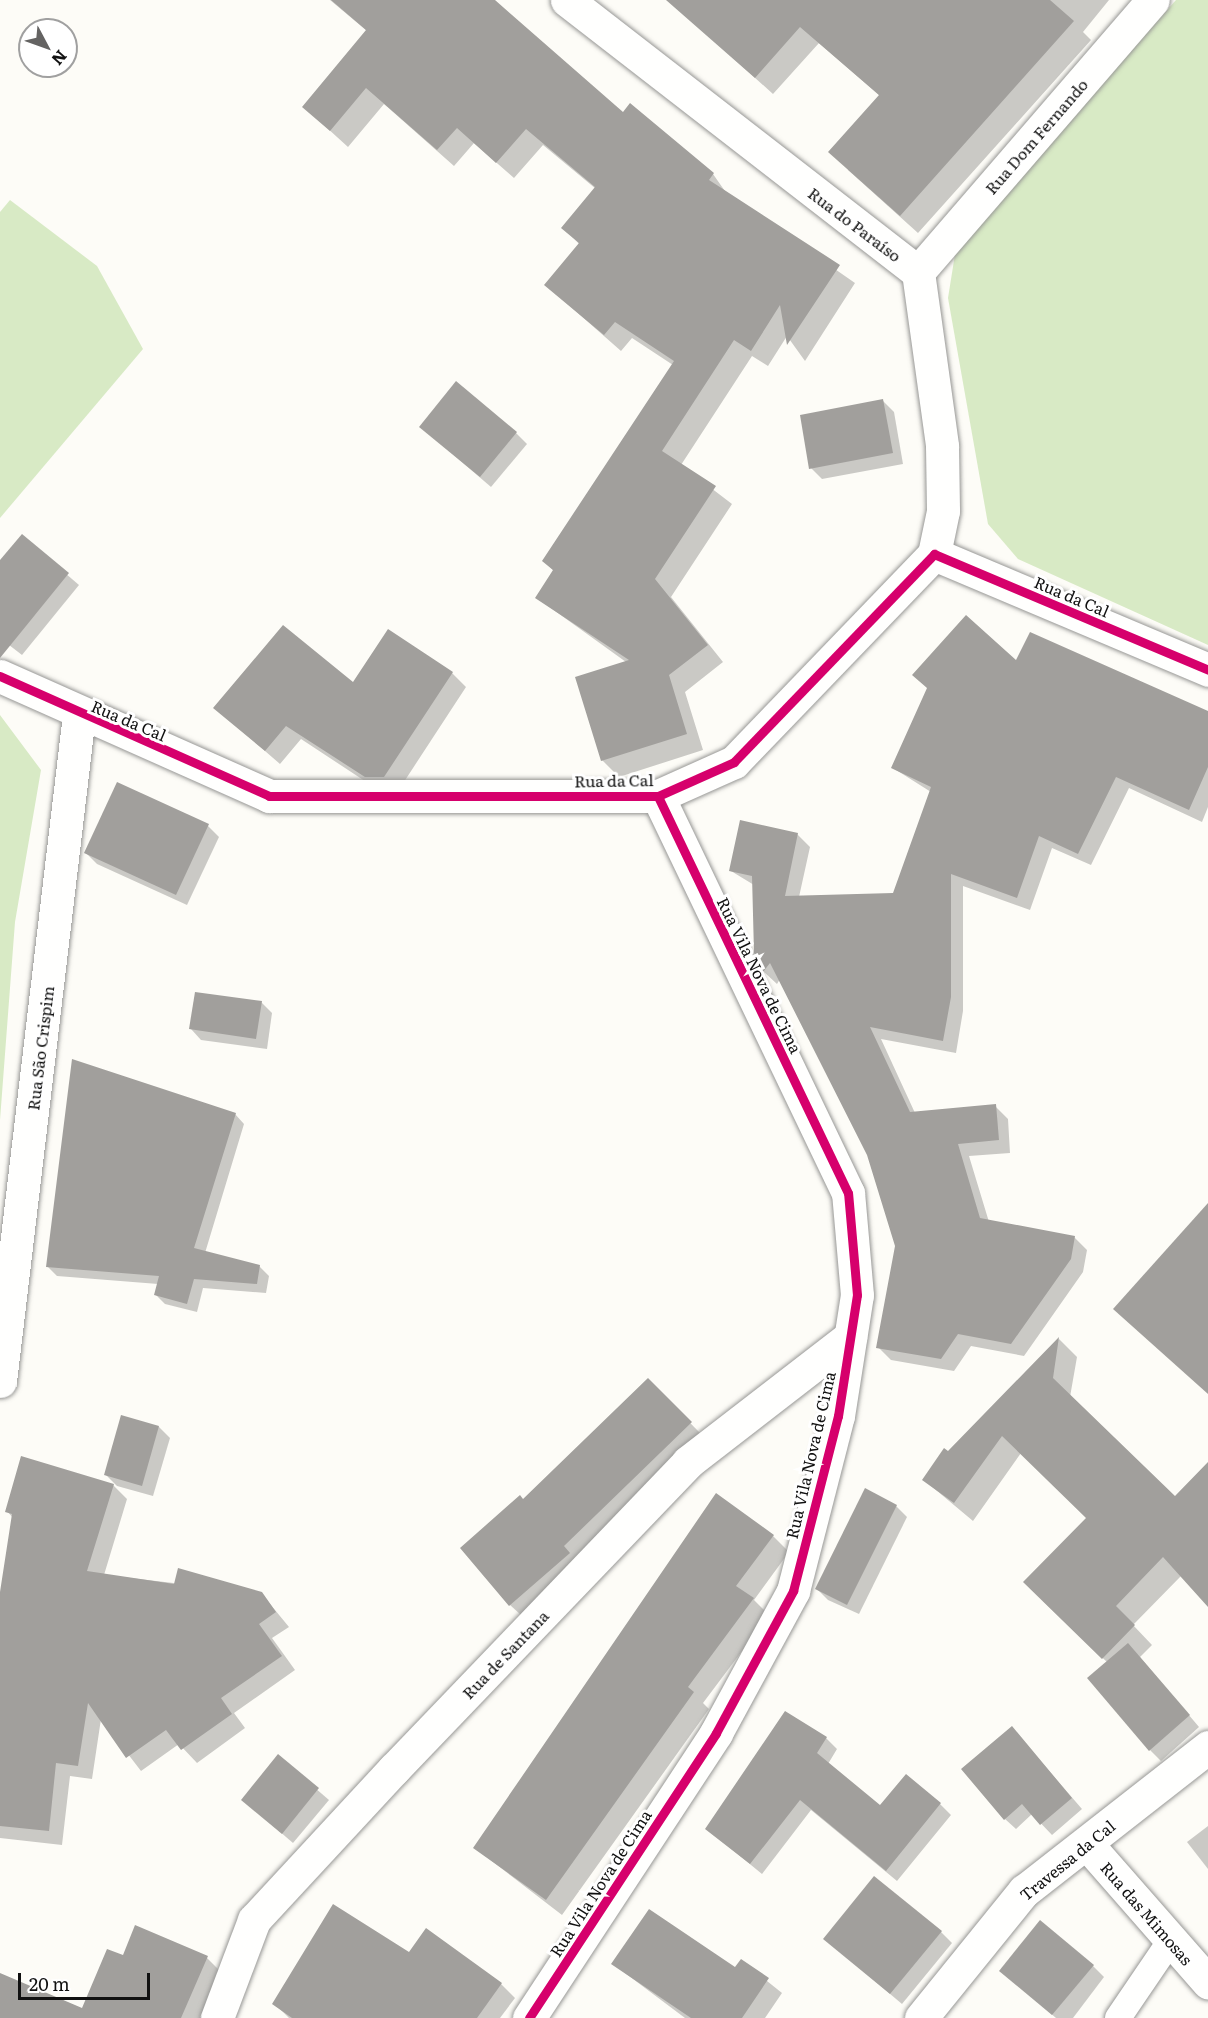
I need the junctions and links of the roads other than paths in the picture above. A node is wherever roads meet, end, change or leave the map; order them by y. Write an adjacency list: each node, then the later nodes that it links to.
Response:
1 (1153, 0): 3 (street, Rua Dom Fernando)
2 (580, 4): 3 (street, Rua do Paraíso)
3 (918, 272): 4 (street, Rua do Paraíso)
4 (933, 555): 5 (street, Rua da Cal); 8 (street, Rua da Cal)
5 (1208, 670)
6 (0, 676): 7 (street, Rua da Cal)
7 (79, 715): 8 (street, Rua da Cal); 10 (street, Rua São Crispim)
8 (658, 796): 9 (street, Rua Vila Nova de Cima)
9 (850, 1336): 15 (street, Rua de Santana); 16 (street, Rua Vila Nova de Cima)
10 (0, 1381)
11 (1208, 1747): 12 (street, Travessa da Cal)
12 (1087, 1844): 13 (street, Rua das Mimosas); 17 (street, Travessa da Cal)
13 (1171, 1940): 14 (street, Rua das Mimosas); 18 (lane)
14 (1208, 1982)
15 (217, 2018)
16 (529, 2018)
17 (921, 2018)
18 (1118, 2018)

